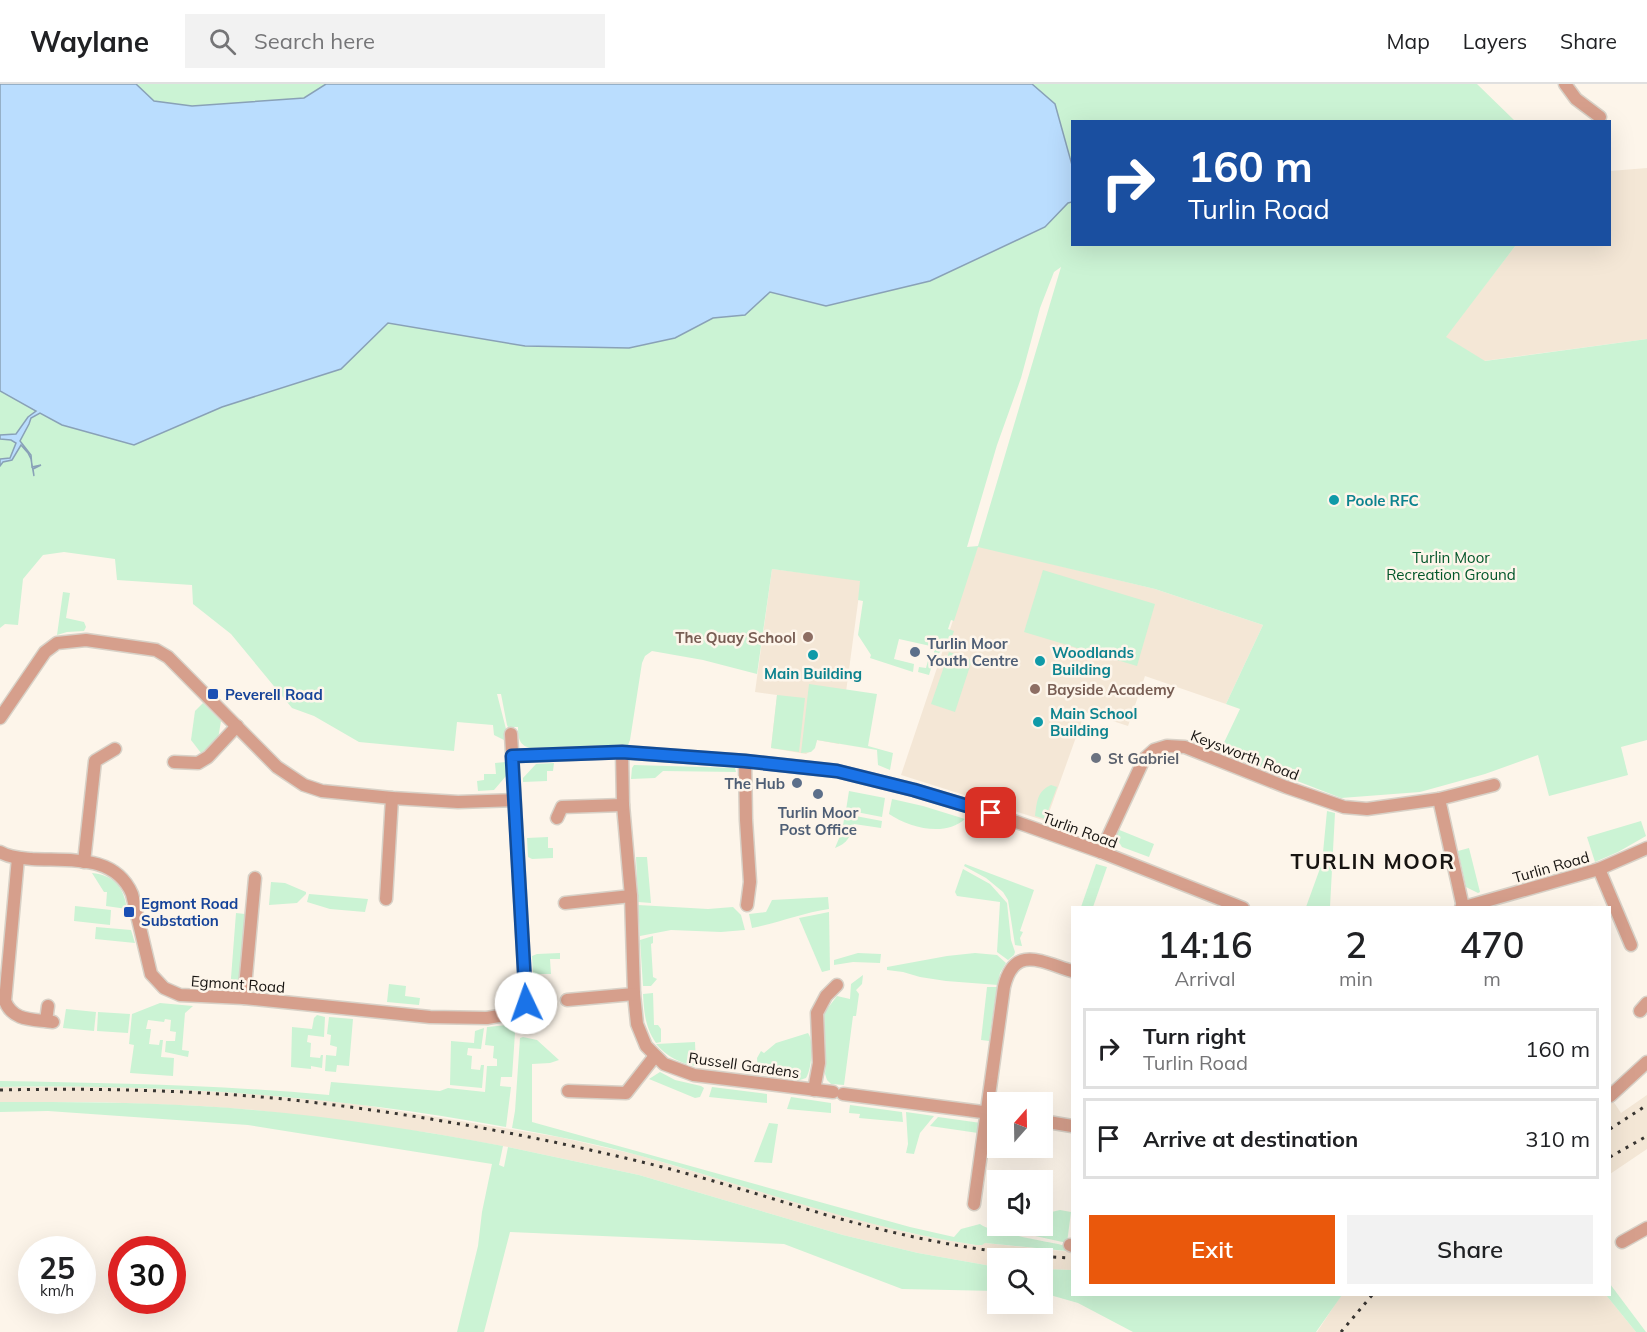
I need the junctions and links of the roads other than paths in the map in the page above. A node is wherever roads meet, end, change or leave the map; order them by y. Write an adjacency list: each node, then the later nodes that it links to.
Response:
1 (1565, 84): 2 (street)
2 (1600, 117)
3 (0, 718): 4 (street)
4 (237, 726): 10 (street); 13 (street)
5 (511, 734): 8 (street)
6 (115, 749): 21 (street)
7 (622, 752): 8 (street, Turlin Road); 9 (street, Turlin Road); 16 (street, Russell Gardens)
8 (512, 756): 15 (street)
9 (745, 761): 19 (street, Turlin Road); 29 (street)
10 (174, 762)
11 (1494, 785): 14 (street, Keysworth Road)
12 (555, 796): 16 (street)
13 (392, 798): 15 (street); 25 (street)
14 (1439, 799): 19 (street, Keysworth Road); 30 (street)
15 (514, 800): 36 (street, Egmont Road)
16 (624, 805): 24 (street, Russell Gardens)
17 (1647, 848): 22 (street, Turlin Road)
18 (0, 852): 20 (street, Egmont Road)
19 (1101, 852): 28 (street, Turlin Road)
20 (18, 858): 21 (street, Egmont Road); 38 (street)
21 (84, 862): 36 (street, Egmont Road)
22 (1599, 869): 26 (street, Turlin Road); 32 (street)
23 (255, 878): 36 (street)
24 (631, 896): 27 (street); 35 (street, Russell Gardens)
25 (386, 899)
26 (1504, 902): 31 (street, Turlin Road)
27 (565, 903)
28 (1220, 904)
29 (747, 905)
30 (1462, 906)
31 (1470, 906)
32 (1631, 945)
33 (1071, 971): 43 (street)
34 (837, 985): 41 (street)
35 (634, 994): 37 (street); 39 (street, Russell Gardens)
36 (244, 998)
37 (567, 1000)
38 (48, 1006)
39 (655, 1056): 41 (street, Russell Gardens); 42 (street)
40 (1647, 1062): 44 (street)
41 (814, 1090): 45 (street, Russell Gardens)
42 (568, 1091)
43 (994, 1092)
44 (1611, 1095)
45 (987, 1112)
46 (1053, 1123): 47 (street)
47 (1071, 1126)
48 (987, 1138): 49 (street)
49 (974, 1204)
50 (1647, 1228): 51 (street)
51 (1622, 1242)

